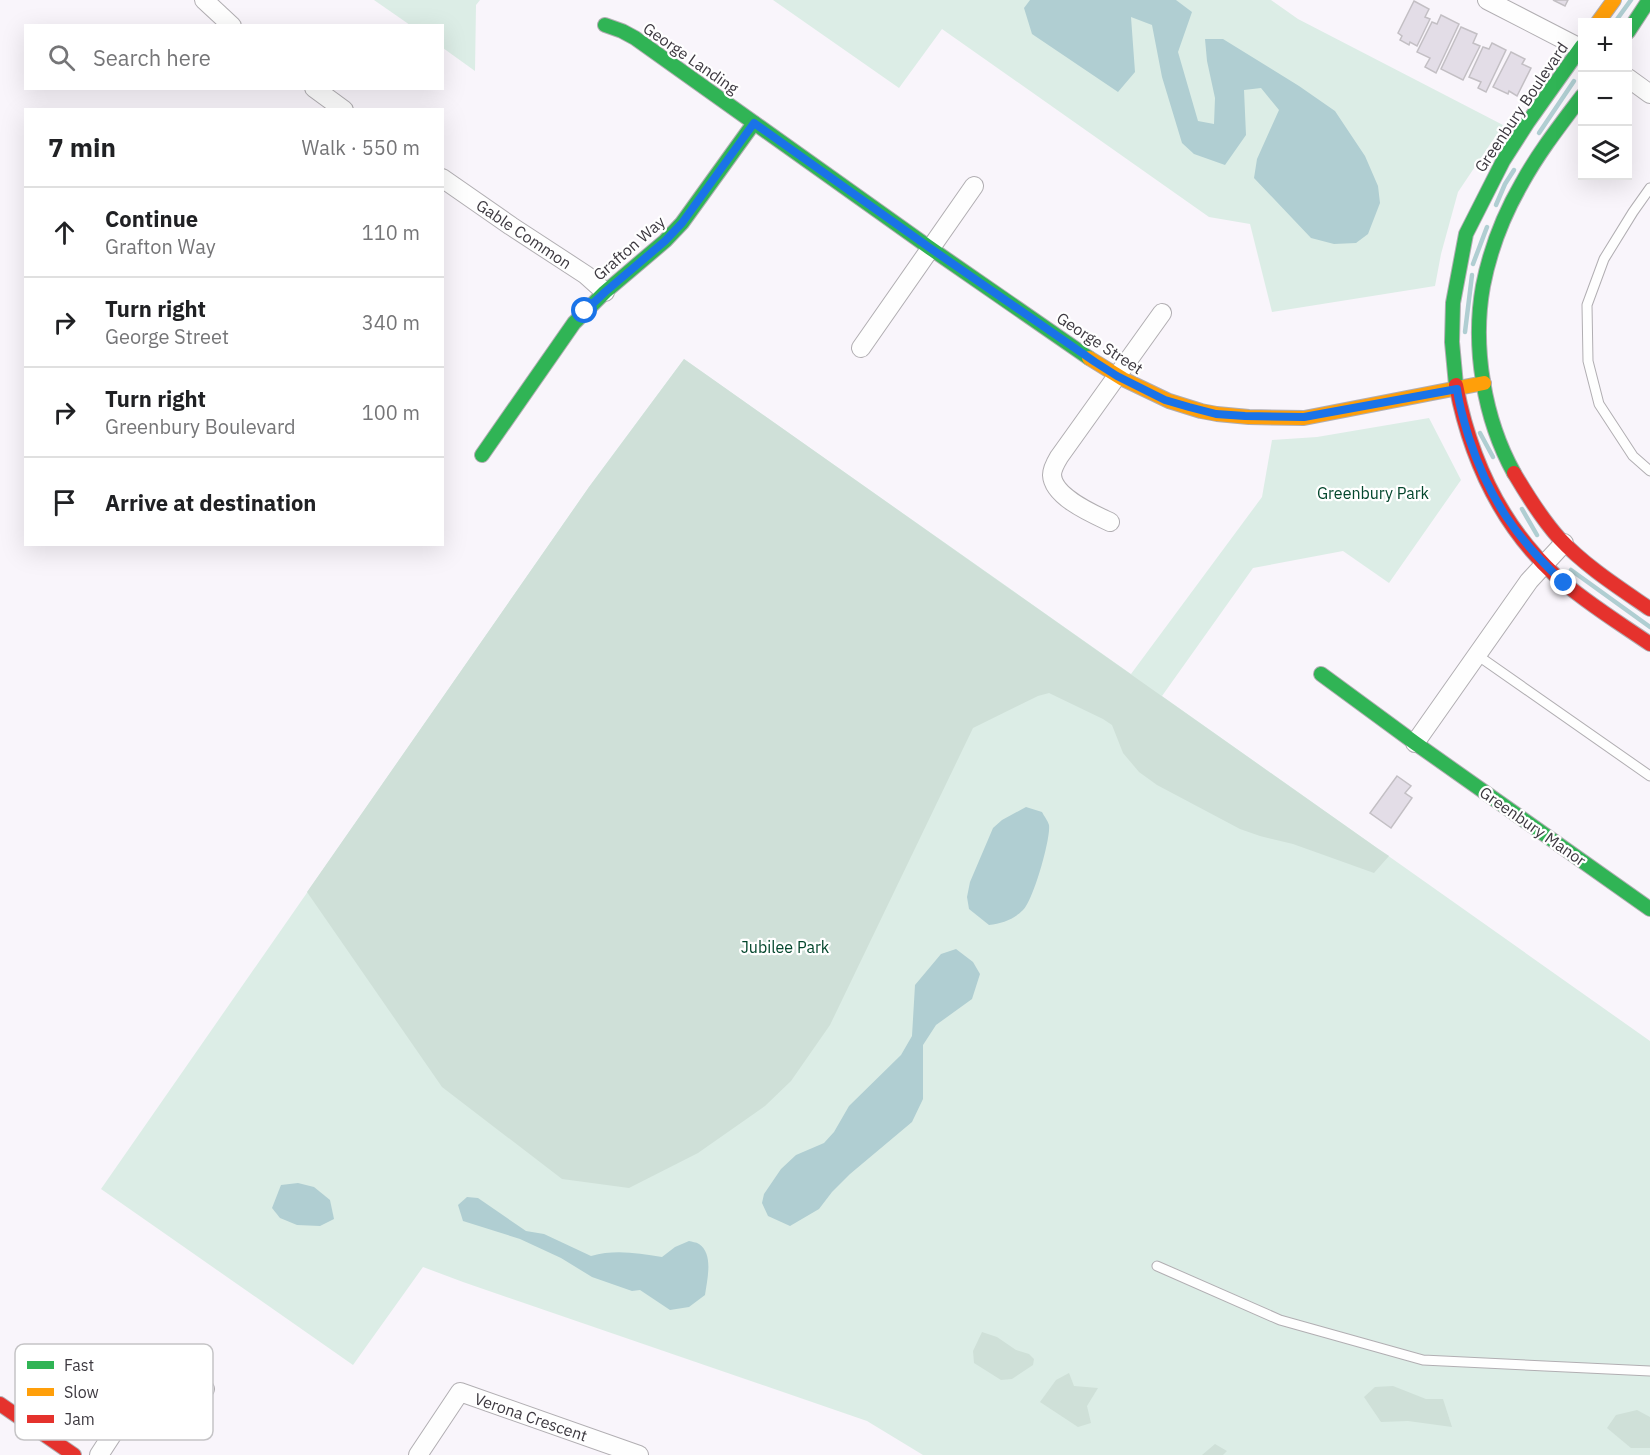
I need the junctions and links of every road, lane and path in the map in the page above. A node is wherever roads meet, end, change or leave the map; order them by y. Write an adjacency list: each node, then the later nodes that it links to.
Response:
1 (204, 0): 6 (street)
2 (1487, 0): 9 (street)
3 (1614, 0): 5 (street)
4 (1649, 0): 8 (street)
5 (1601, 18)
6 (230, 24)
7 (605, 25): 16 (street, George Landing)
8 (1632, 26)
9 (1578, 45)
10 (1578, 53): 26 (street, Greenbury Boulevard)
11 (1632, 81): 13 (street)
12 (317, 90): 15 (street)
13 (1650, 94)
14 (1578, 102): 25 (street)
15 (341, 108)
16 (754, 123): 20 (street, George Street); 21 (street, Grafton Way)
17 (444, 179): 21 (street, Gable Common)
18 (974, 186): 20 (street)
19 (1650, 188): 28 (lane)
20 (930, 248): 23 (street); 24 (street, George Street)
21 (605, 292): 27 (street, Grafton Way)
22 (1161, 313): 24 (street)
23 (861, 348)
24 (1117, 376): 26 (street, George Street); 29 (street)
25 (1484, 384): 26 (street, George Street); 30 (street)
26 (1457, 389): 31 (street, Greenbury Boulevard)
27 (482, 455)
28 (1650, 471)
29 (1110, 522)
30 (1564, 543): 31 (street); 32 (street)
31 (1544, 564): 33 (street, Greenbury Boulevard); 34 (street)
32 (1650, 609)
33 (1650, 644)
34 (1477, 655): 36 (street); 37 (lane)
35 (1321, 674): 36 (street, Greenbury Manor)
36 (1415, 743): 38 (street, Greenbury Manor)
37 (1650, 776)
38 (1650, 909)
39 (1157, 1266): 40 (lane)
40 (1650, 1371)
41 (0, 1404): 42 (street)
42 (15, 1414)
43 (52, 1440): 45 (street)
44 (109, 1440): 46 (street)
45 (74, 1455)
46 (99, 1455)
47 (418, 1455): 48 (street, Verona Crescent)
48 (639, 1455)

